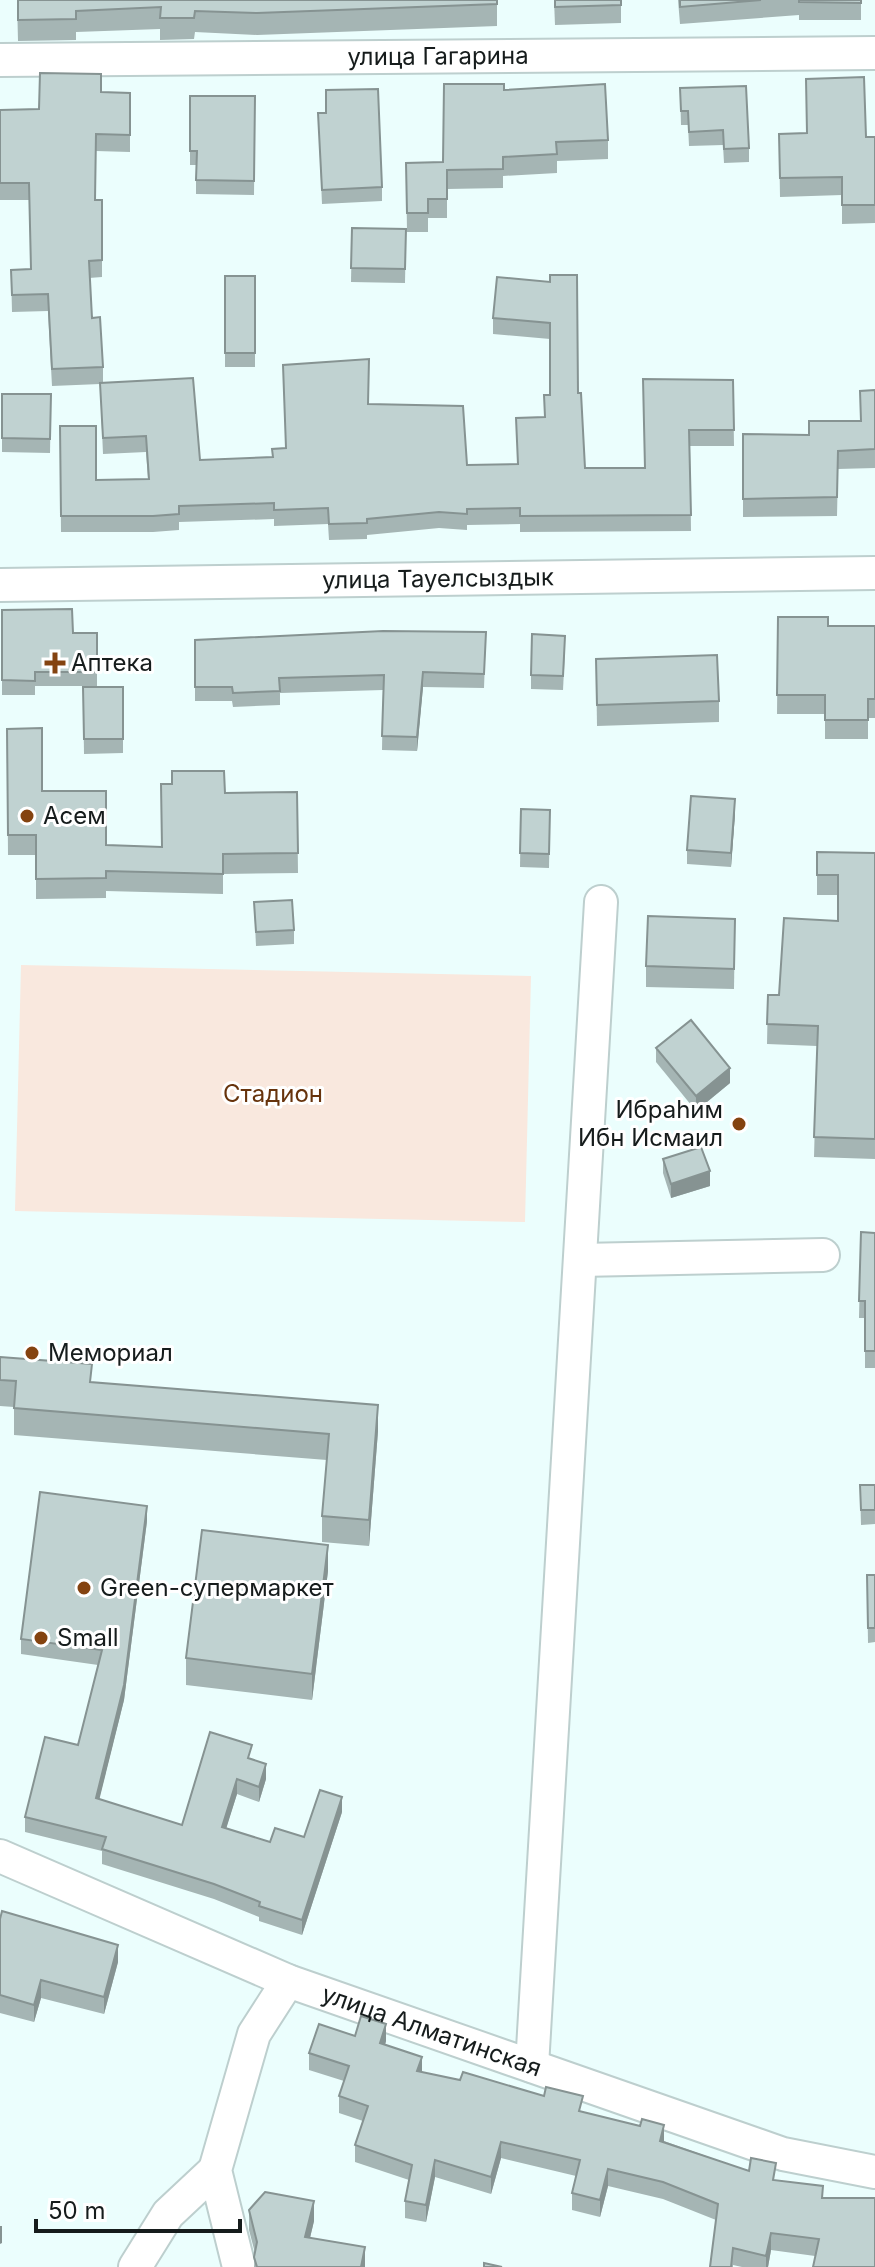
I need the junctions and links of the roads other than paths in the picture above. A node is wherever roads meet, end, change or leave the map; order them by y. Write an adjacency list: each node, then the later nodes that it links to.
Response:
1 (875, 53): 2 (street, улица Гагарина)
2 (0, 60)
3 (875, 573): 4 (street, улица Тауелсыздык)
4 (0, 585)
5 (601, 902): 7 (street)
6 (823, 1255): 7 (street)
7 (580, 1260): 10 (street)
8 (0, 1856): 9 (street, улица Алматинская)
9 (288, 1981): 10 (street, улица Алматинская); 11 (street)
10 (532, 2066): 12 (street, улица Алматинская)
11 (215, 2170): 13 (street); 14 (street)
12 (875, 2172)
13 (135, 2267)
14 (239, 2267)

